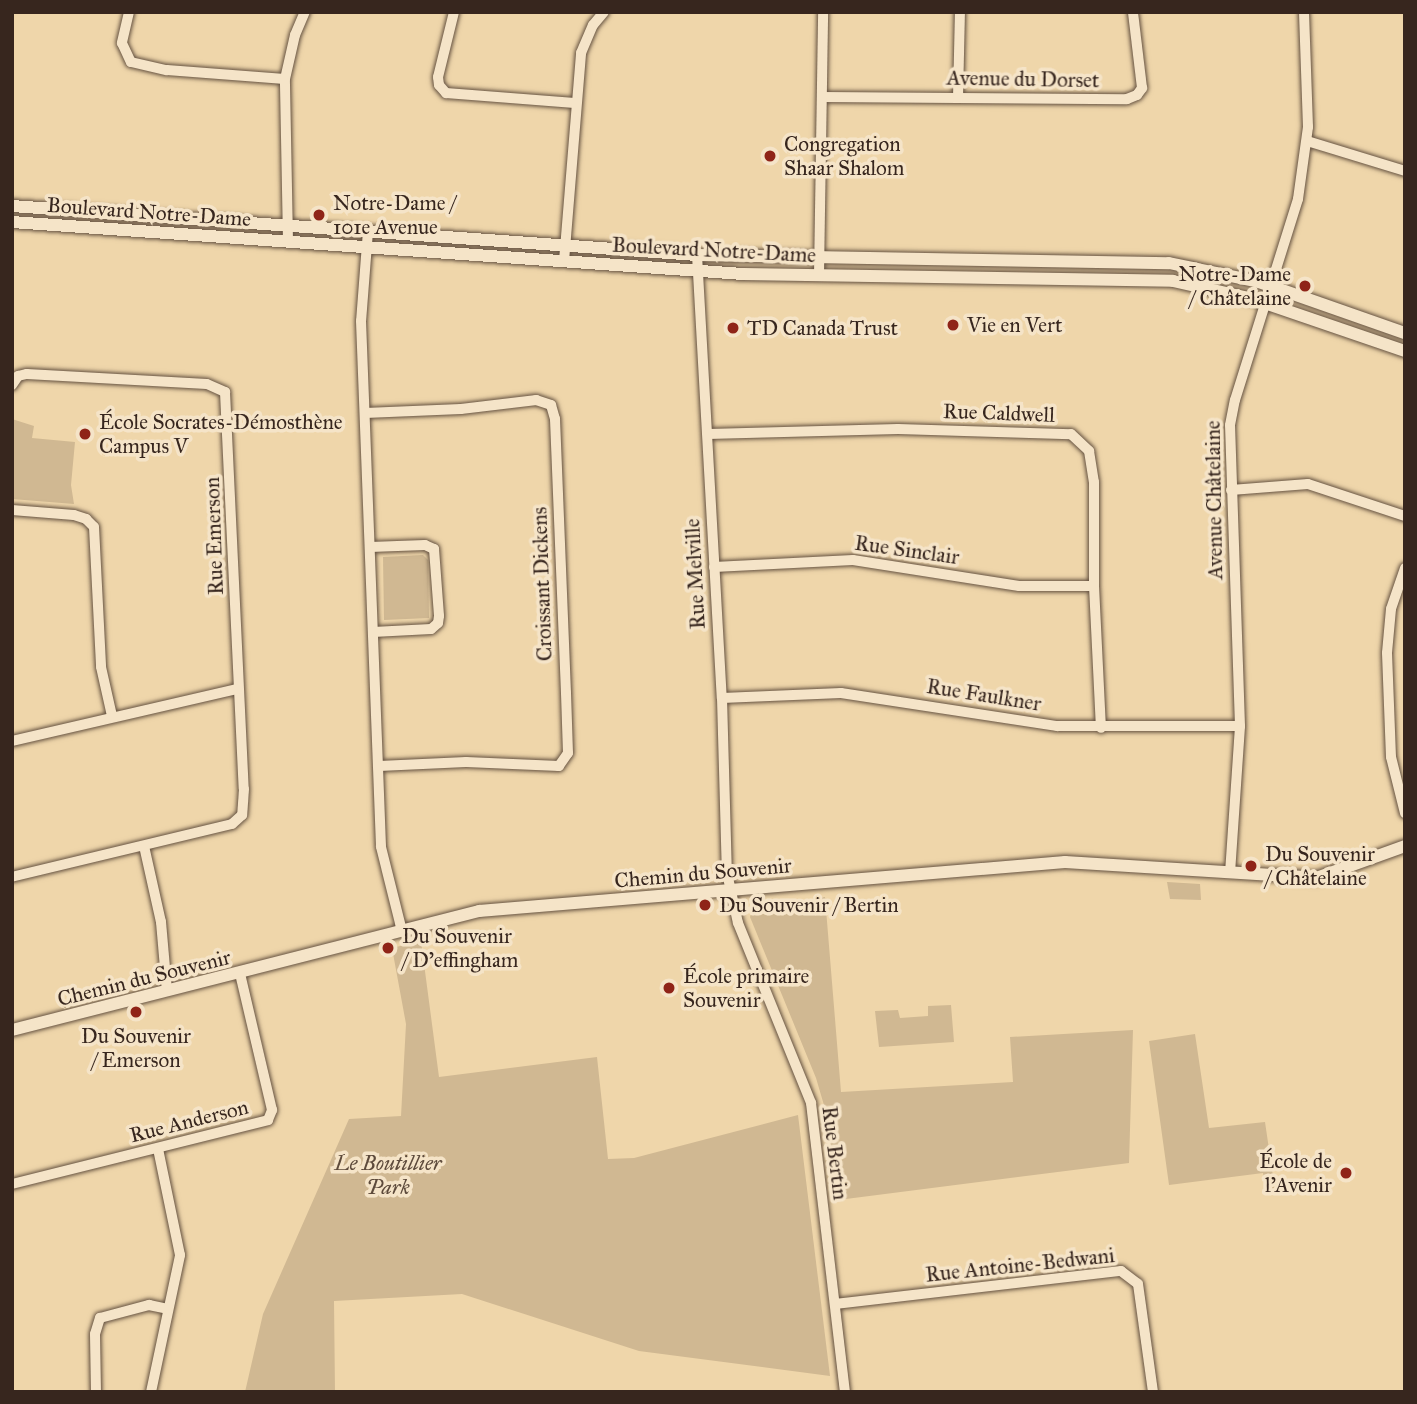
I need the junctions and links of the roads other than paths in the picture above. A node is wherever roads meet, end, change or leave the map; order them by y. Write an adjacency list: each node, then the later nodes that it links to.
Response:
1 (130, 12): 9 (street)
2 (305, 12): 9 (street)
3 (454, 12): 12 (street)
4 (604, 12): 12 (street)
5 (823, 12): 10 (street)
6 (960, 12): 11 (street)
7 (1133, 12): 11 (street, Avenue du Dorset)
8 (1304, 12): 13 (street, Avenue Châtelaine)
9 (285, 79): 17 (street)
10 (822, 97): 11 (street, Avenue du Dorset); 23 (street)
11 (958, 98)
12 (575, 103): 20 (street)
13 (1307, 141): 14 (street); 27 (street, Avenue Châtelaine)
14 (1405, 171)
15 (12, 206): 17 (street, Boulevard Notre-Dame)
16 (12, 222): 19 (street, Boulevard Notre-Dame)
17 (289, 226): 18 (street, Boulevard Notre-Dame); 19 (street)
18 (368, 231): 20 (street, Boulevard Notre-Dame); 21 (street)
19 (288, 241): 21 (street, Boulevard Notre-Dame)
20 (565, 245): 22 (street, Boulevard Notre-Dame); 24 (street)
21 (366, 247): 24 (street, Boulevard Notre-Dame); 32 (street)
22 (696, 255): 23 (street, Boulevard Notre-Dame); 25 (street, Rue Melville)
23 (819, 257): 26 (street); 27 (street, Boulevard Notre-Dame)
24 (564, 261): 25 (street, Boulevard Notre-Dame)
25 (696, 271): 26 (street, Boulevard Notre-Dame); 33 (street, Rue Melville)
26 (819, 275): 28 (street, Boulevard Notre-Dame)
27 (1272, 286): 28 (street, Avenue Châtelaine); 29 (street, Boulevard Notre-Dame)
28 (1266, 304): 30 (street, Boulevard Notre-Dame); 34 (street, Avenue Châtelaine)
29 (1405, 333)
30 (1405, 351)
31 (12, 385): 42 (street, Rue Emerson)
32 (365, 413): 37 (street); 48 (street, Croissant Dickens)
33 (708, 434): 38 (street, Rue Melville); 40 (street, Rue Caldwell)
34 (1231, 490): 36 (street); 45 (street, Avenue Châtelaine)
35 (12, 510): 44 (street)
36 (1405, 516)
37 (370, 547): 41 (street); 41 (street)
38 (714, 567): 40 (street, Rue Sinclair); 43 (street, Rue Melville)
39 (1405, 568): 49 (street)
40 (1094, 586): 46 (street, Rue Caldwell)
41 (373, 632): 48 (street)
42 (238, 689): 44 (street); 50 (street, Rue Emerson)
43 (722, 698): 46 (street, Rue Faulkner); 54 (street, Rue Melville)
44 (111, 716): 47 (street)
45 (1240, 726): 46 (street, Rue Faulkner); 52 (street, Avenue Châtelaine)
46 (1101, 728)
47 (12, 741)
48 (379, 766): 55 (street)
49 (1405, 813)
50 (144, 846): 53 (street, Rue Emerson); 57 (street)
51 (1405, 846): 52 (street, Chemin du Souvenir)
52 (1230, 873): 54 (street, Chemin du Souvenir)
53 (12, 877)
54 (730, 890): 55 (street, Chemin du Souvenir); 61 (street, Rue Bertin)
55 (402, 931): 56 (street, Chemin du Souvenir)
56 (240, 974): 57 (street, Chemin du Souvenir); 59 (street, Rue Anderson)
57 (167, 991): 58 (street, Chemin du Souvenir)
58 (12, 1030)
59 (158, 1149): 60 (street, Rue Anderson); 62 (street)
60 (12, 1184)
61 (835, 1304): 65 (street, Rue Bertin); 66 (street, Rue Antoine-Bedwani)
62 (168, 1309): 63 (street); 64 (street)
63 (96, 1392)
64 (151, 1392)
65 (845, 1392)
66 (1153, 1392)

